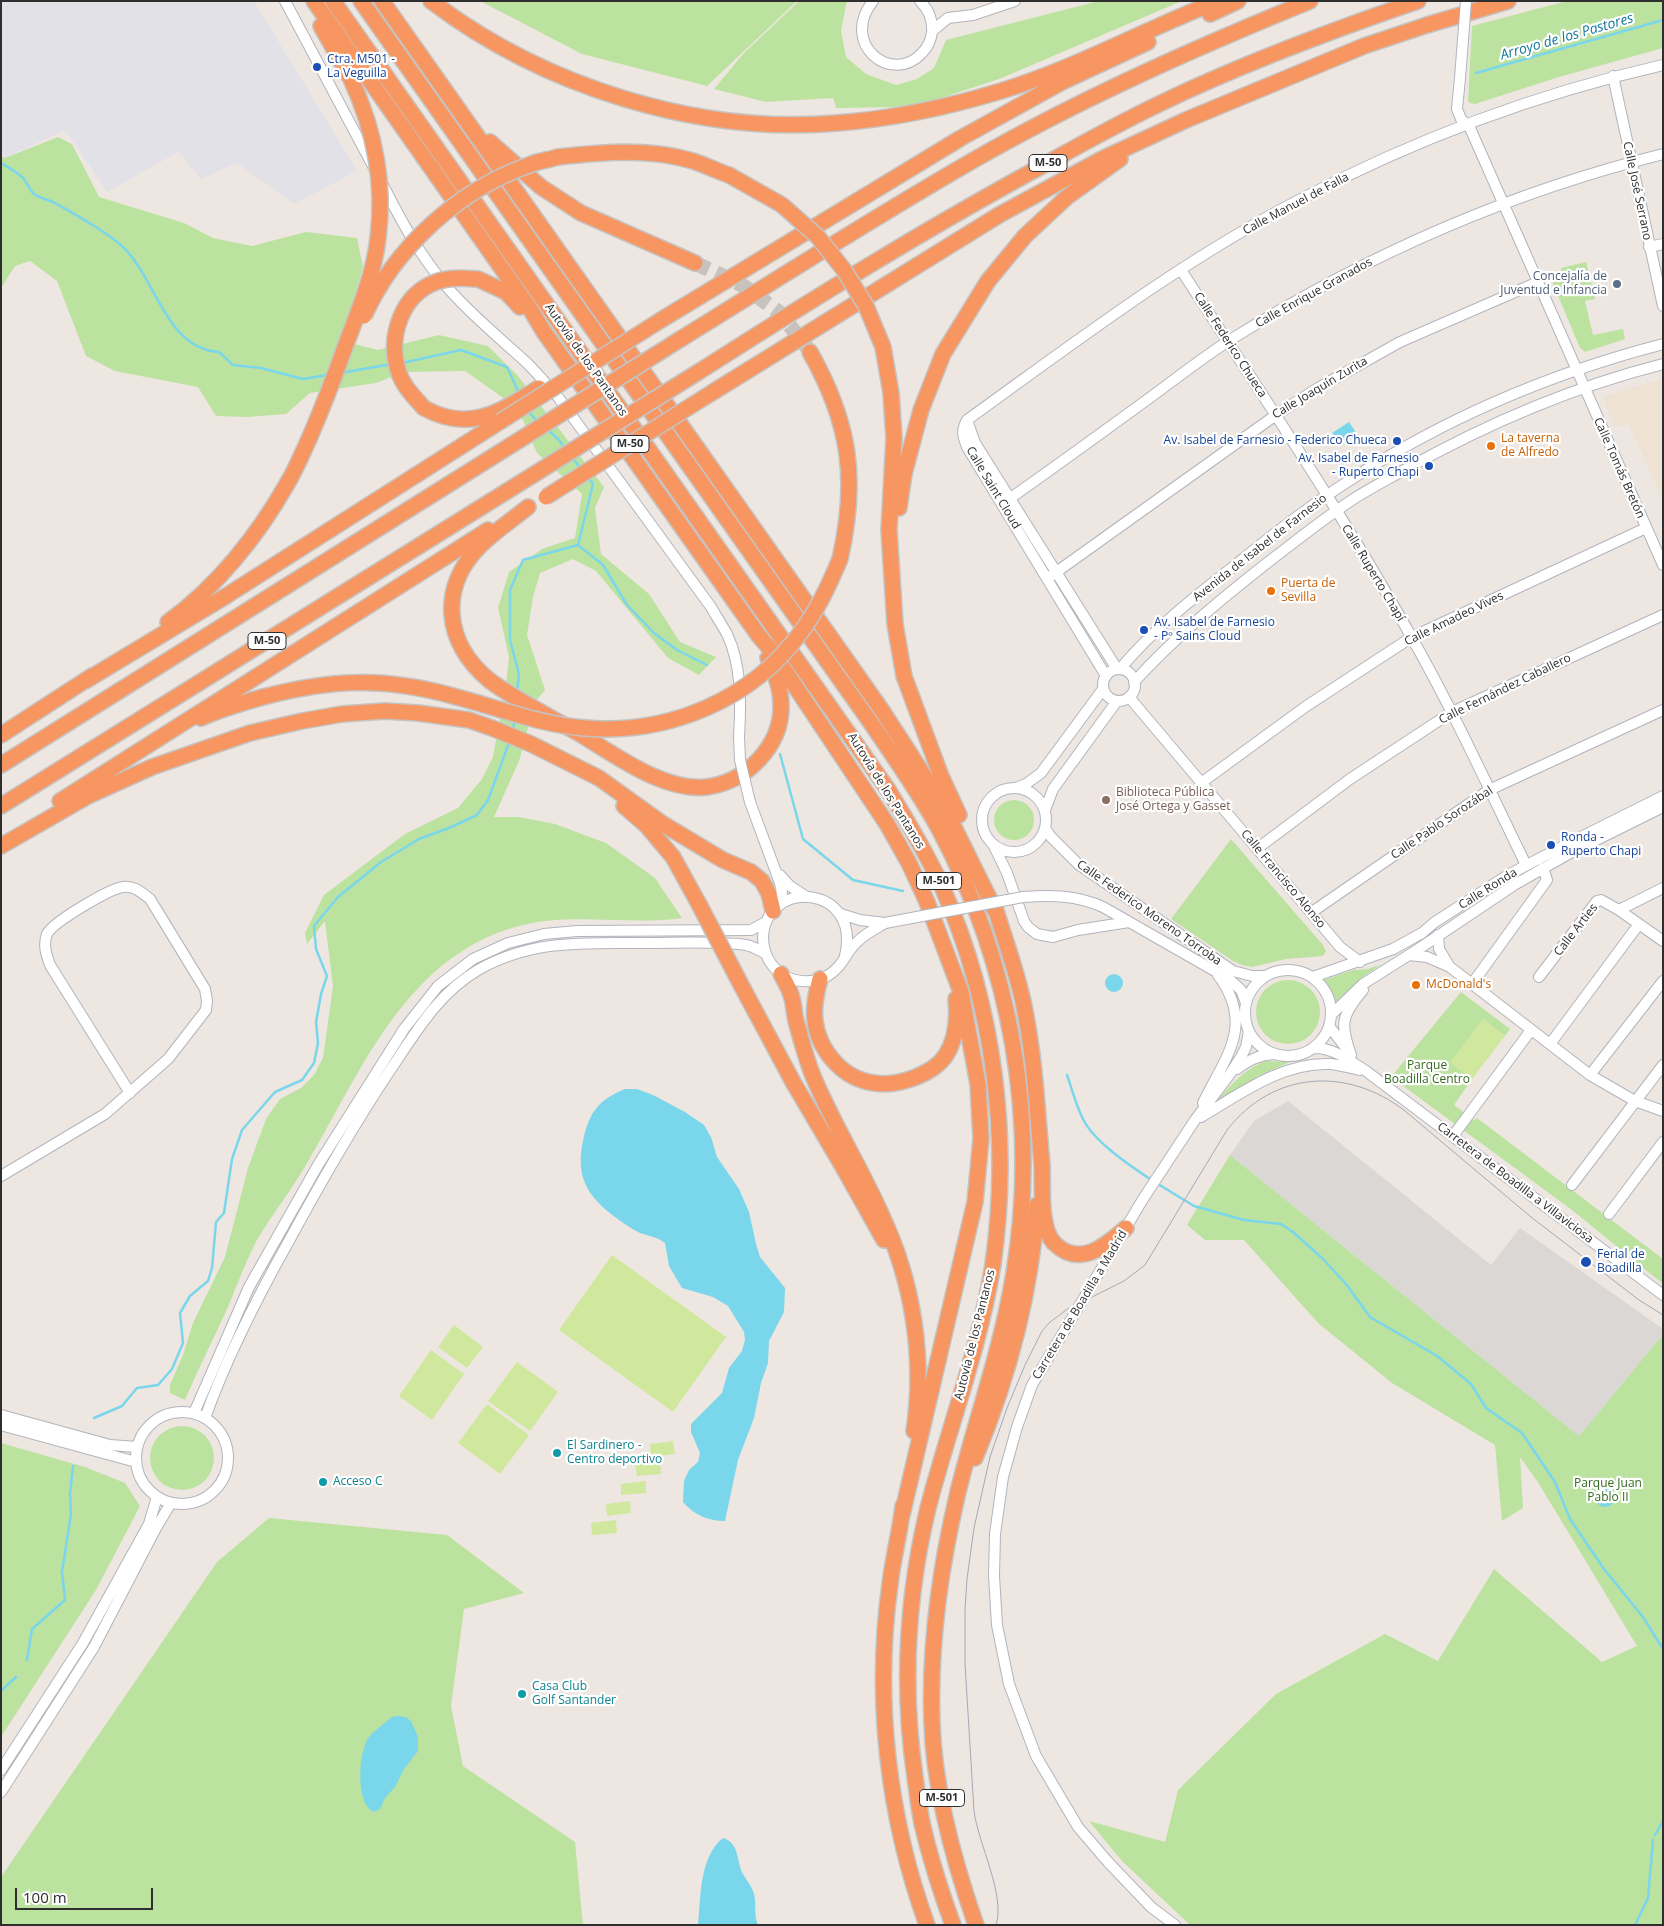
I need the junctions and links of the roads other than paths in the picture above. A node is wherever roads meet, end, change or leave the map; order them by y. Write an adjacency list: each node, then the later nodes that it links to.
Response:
1 (285, 1): 80 (street, bridge)
2 (306, 1): 41 (highway, bridge)
3 (314, 1): 34 (highway)
4 (333, 1): 155 (highway, Autovía de los Pantanos / M-501)
5 (361, 1): 148 (highway, Autovía de los Pantanos / M-501)
6 (382, 1): 21 (highway)
7 (431, 1): 10 (highway)
8 (873, 1): 18 (street)
9 (1015, 1): 17 (street)
10 (1218, 1)
11 (1238, 1): 33 (highway)
12 (1310, 1): 66 (highway, M-50, bridge)
13 (1418, 1): 72 (highway, M-50, bridge)
14 (1466, 1): 23 (street, Calle Tomás Bretón, bridge)
15 (1508, 1): 22 (highway)
16 (923, 5): 17 (street); 18 (street)
17 (948, 18): 18 (street)
18 (932, 31)
19 (1663, 65): 20 (street, Calle Manuel de Falla)
20 (1613, 76): 23 (street, Calle Manuel de Falla); 25 (street, Calle José Serrano)
21 (438, 79): 29 (highway); 86 (highway)
22 (1186, 120): 46 (highway, M-50, bridge); 51 (highway)
23 (1466, 124): 26 (street, Calle Tomás Bretón); 30 (street, Calle Manuel de Falla)
24 (1663, 154): 25 (street, Calle Enrique Granados)
25 (1631, 163): 26 (street, Calle Enrique Granados); 28 (street, Calle José Serrano)
26 (1504, 204): 31 (street, Calle Tomás Bretón); 35 (street, Calle Enrique Granados)
27 (1663, 244): 28 (street)
28 (1649, 247): 32 (street, Calle José Serrano)
29 (695, 263)
30 (1180, 270): 35 (street, Calle Federico Chueca); 43 (street, Calle Manuel de Falla)
31 (1538, 282): 39 (street, Calle Tomás Bretón); 42 (street, Calle Joaquín Zurita)
32 (1663, 306)
33 (661, 320): 34 (highway, bridge); 57 (highway, bridge)
34 (544, 332): 53 (highway)
35 (1228, 341): 42 (street, Calle Federico Chueca); 45 (street, Calle Enrique Granados)
36 (1663, 344): 39 (street, Avenida de Isabel de Farnesio)
37 (810, 352): 65 (highway, bridge)
38 (1663, 364): 40 (street, Avenida de Isabel de Farnesio)
39 (1576, 370): 40 (street, Calle Tomás Bretón); 44 (street, Avenida de Isabel de Farnesio)
40 (1584, 388): 47 (street, Avenida de Isabel de Farnesio); 48 (street, Calle Tomás Bretón)
41 (320, 415): 51 (highway, bridge); 57 (highway, bridge)
42 (1276, 415): 44 (street, Calle Federico Chueca); 50 (street, Calle Joaquín Zurita)
43 (967, 420): 45 (street, Calle Saint Cloud)
44 (1327, 495): 47 (street, Calle Ruperto Chapí); 55 (street, Avenida de Isabel de Farnesio)
45 (1006, 501): 50 (street, Calle Saint Cloud)
46 (528, 508): 53 (highway, bridge); 65 (highway, M-50)
47 (1336, 511): 54 (street, Calle Ruperto Chapí); 58 (street, Avenida de Isabel de Farnesio)
48 (1646, 528): 49 (street, Calle Tomás Bretón); 54 (street, Calle Amadeo Vives)
49 (1663, 565)
50 (1052, 575): 55 (street, Calle Saint Cloud); 56 (street, Calle Saint Cloud)
51 (892, 578): 86 (highway)
52 (1663, 615): 63 (street, Calle Fernández Caballero)
53 (759, 636): 105 (highway)
54 (1412, 637): 63 (street, Calle Ruperto Chapí); 68 (street, Calle Amadeo Vives)
55 (1118, 669): 56 (street); 58 (street)
56 (1106, 676): 59 (street)
57 (85, 681): 64 (highway)
58 (1134, 682): 60 (street)
59 (1103, 689): 61 (street); 69 (street)
60 (1129, 697): 61 (street); 68 (street, Calle Francisco Alonso)
61 (1117, 701): 74 (street)
62 (1663, 710): 70 (street, Calle Pablo Sorozábal)
63 (1452, 712): 70 (street, Calle Ruperto Chapí); 79 (street, Calle Fernández Caballero)
64 (1, 736)
65 (160, 738): 76 (highway, M-50)
66 (1, 765)
67 (576, 767): 78 (highway); 88 (highway); 141 (highway, bridge)
68 (1201, 783): 79 (street, Calle Francisco Alonso)
69 (1015, 788): 74 (street); 77 (street)
70 (1489, 790): 81 (street, Calle Ruperto Chapí); 87 (street, Calle Pablo Sorozábal)
71 (1663, 796): 81 (street, Calle Ronda)
72 (1, 806)
73 (1663, 807): 82 (street, Calle Ronda)
74 (1044, 810): 75 (street)
75 (1045, 828): 77 (street); 107 (street, Calle Federico Moreno Torroba)
76 (1, 838)
77 (993, 844): 90 (street)
78 (1, 846)
79 (1258, 848): 87 (street, Calle Francisco Alonso)
80 (775, 865): 84 (street); 88 (street)
81 (1526, 865): 102 (street, Calle Ronda)
82 (1543, 868): 93 (street, Calle Ronda); 115 (street)
83 (1663, 888): 85 (street, Calle Arties)
84 (804, 896): 88 (street); 89 (street)
85 (1619, 910): 92 (street, Calle Arties); 112 (street, Calle Arties)
86 (996, 912): 135 (highway)
87 (1312, 912): 95 (street, Calle Francisco Alonso)
88 (773, 913): 97 (street); 142 (street)
89 (841, 914): 91 (street); 99 (street)
90 (1130, 922): 91 (street, bridge); 101 (street)
91 (885, 923): 99 (street)
92 (1639, 924): 94 (street, Calle Arties); 121 (street)
93 (1438, 935): 96 (street, Calle Ronda); 100 (street)
94 (1663, 941)
95 (1340, 947): 102 (street, Calle Francisco Alonso); 104 (street)
96 (1420, 948): 98 (street, Calle Ronda); 100 (street)
97 (765, 952): 108 (street); 144 (street)
98 (1409, 955): 103 (street); 109 (street, Calle Ronda)
99 (845, 956): 113 (street)
100 (1442, 956): 103 (street)
101 (1195, 959): 106 (street); 107 (street)
102 (1360, 962): 104 (street, Calle Ronda)
103 (1450, 966): 115 (street)
104 (1341, 968): 111 (street, Calle Ronda)
105 (952, 971): 113 (highway); 151 (highway)
106 (1216, 972): 116 (street); 132 (street)
107 (1233, 972): 110 (street, Calle Federico Moreno Torroba)
108 (782, 974): 113 (street); 141 (highway)
109 (1377, 975): 117 (street, Calle Ronda); 124 (street)
110 (1265, 976): 111 (street); 116 (street)
111 (1313, 977): 117 (street)
112 (1539, 977)
113 (820, 980)
114 (1663, 981): 128 (street)
115 (1472, 984): 119 (street)
116 (1246, 1003): 120 (street)
117 (1331, 1015): 118 (street)
118 (1329, 1026): 122 (street); 124 (street, Carretera de Boadilla a Villaviciosa)
119 (1531, 1030): 121 (street); 133 (street)
120 (1249, 1031): 123 (street); 127 (street, Carretera de Boadilla a Madrid)
121 (1550, 1044): 128 (street)
122 (1314, 1048): 123 (street); 126 (street, Carretera de Boadilla a Villaviciosa)
123 (1275, 1054): 127 (street, Carretera de Boadilla a Madrid)
124 (1351, 1055): 126 (street, Carretera de Boadilla a Villaviciosa)
125 (1663, 1065): 130 (street)
126 (1366, 1071): 132 (street); 133 (street, Carretera de Boadilla a Villaviciosa)
127 (1230, 1074): 132 (street, Carretera de Boadilla a Madrid)
128 (1590, 1075): 130 (street)
129 (130, 1092): 129 (street); 136 (street)
130 (1635, 1101): 131 (street); 137 (street)
131 (1663, 1111)
132 (1195, 1120): 139 (street, Carretera de Boadilla a Madrid)
133 (1452, 1136): 140 (street, Carretera de Boadilla a Villaviciosa)
134 (1663, 1142): 138 (street)
135 (1041, 1154): 139 (highway); 148 (highway)
136 (1, 1176)
137 (1572, 1185)
138 (1609, 1214)
139 (1126, 1228): 157 (street, Carretera de Boadilla a Madrid)
140 (1663, 1295)
141 (913, 1319): 151 (highway)
142 (194, 1413): 144 (street); 146 (street)
143 (1, 1415): 146 (street)
144 (205, 1418): 150 (street)
145 (1, 1424): 147 (street)
146 (137, 1447): 147 (street)
147 (136, 1462): 149 (street)
148 (958, 1493): 156 (highway, Autovía de los Pantanos / M-501)
149 (157, 1498): 150 (street); 152 (street)
150 (171, 1503): 153 (street)
151 (902, 1515): 154 (highway)
152 (1, 1770)
153 (1, 1792)
154 (927, 1925)
155 (953, 1925)
156 (976, 1925)
157 (1175, 1925)

